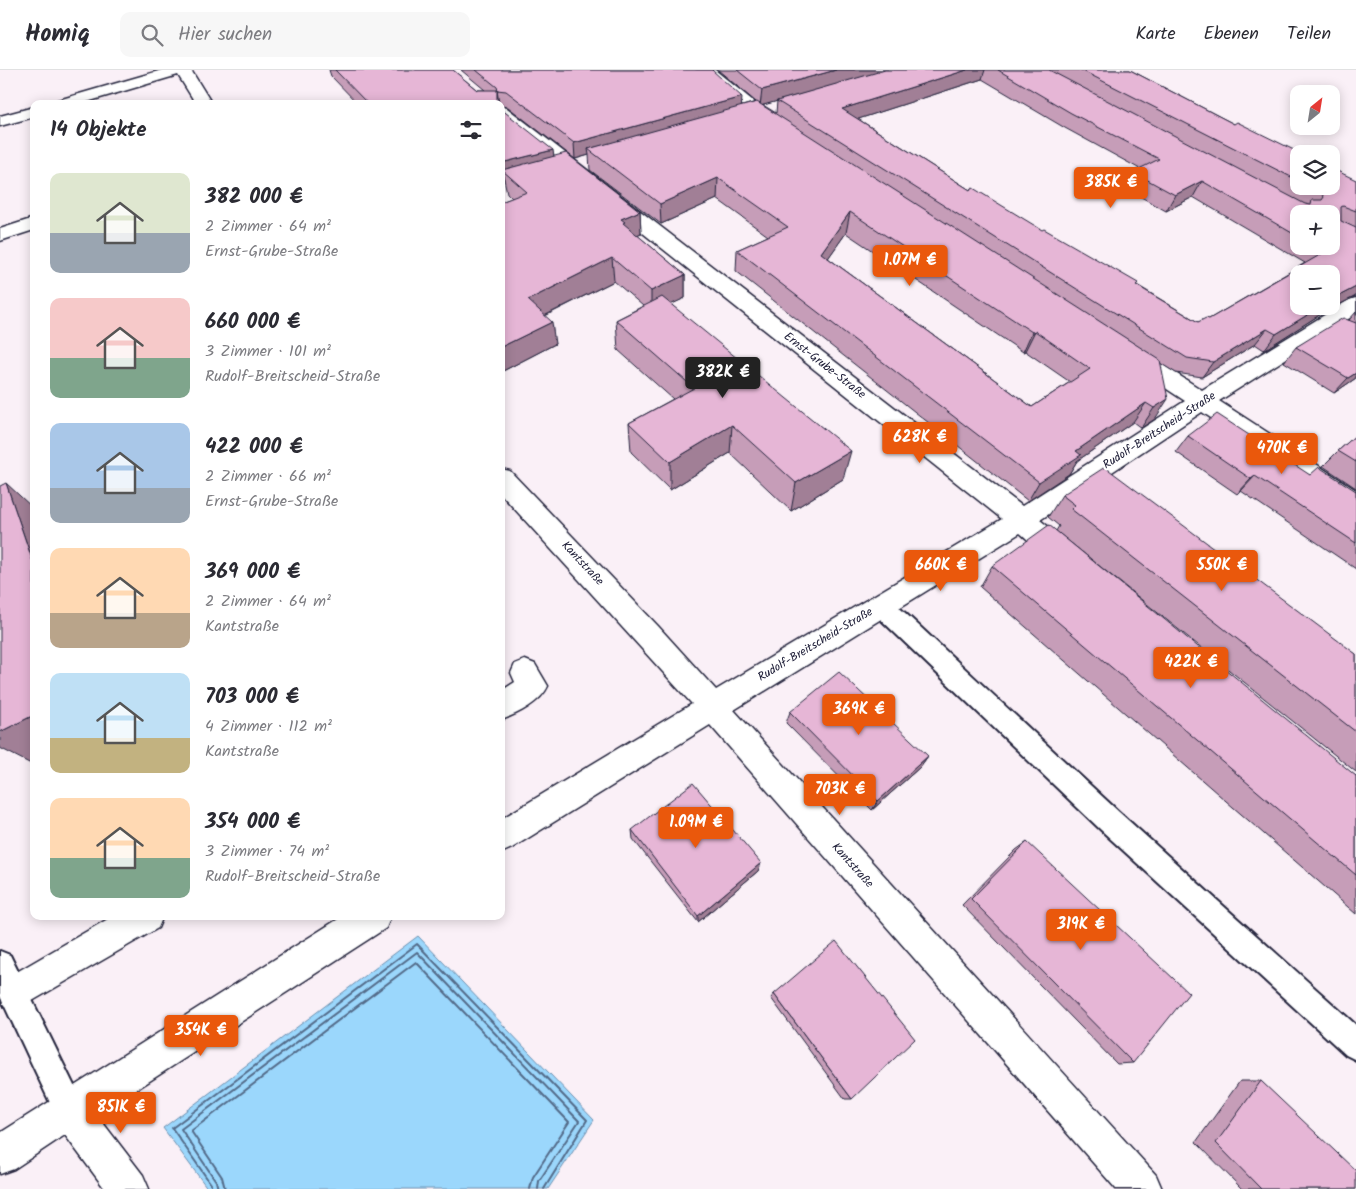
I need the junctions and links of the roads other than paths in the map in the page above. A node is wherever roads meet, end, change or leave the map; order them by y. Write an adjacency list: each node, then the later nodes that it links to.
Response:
1 (179, 70): 4 (street)
2 (183, 70): 5 (street)
3 (705, 70): 9 (street)
4 (75, 100)
5 (202, 100)
6 (30, 113): 8 (street)
7 (505, 115): 17 (street, Ernst-Grube-Straße)
8 (0, 121)
9 (789, 135)
10 (30, 225): 11 (street)
11 (0, 235)
12 (1356, 305): 14 (street, Rudolf-Breitscheid-Straße)
13 (1112, 342): 14 (street)
14 (1202, 401): 16 (street); 17 (street, Rudolf-Breitscheid-Straße)
15 (505, 482): 22 (street, Kantstraße)
16 (1356, 502)
17 (1022, 519): 18 (street, Ernst-Grube-Straße); 19 (street, Rudolf-Breitscheid-Straße)
18 (1082, 569)
19 (881, 605): 22 (street, Rudolf-Breitscheid-Straße); 27 (lane)
20 (524, 673): 21 (street)
21 (505, 704)
22 (712, 707): 23 (street, Rudolf-Breitscheid-Straße); 31 (street, Kantstraße)
23 (505, 835)
24 (137, 920): 26 (street)
25 (368, 920): 28 (street)
26 (7, 978): 28 (lane)
27 (1356, 1045)
28 (70, 1111): 29 (street); 30 (street)
29 (0, 1155)
30 (129, 1189)
31 (1142, 1189)

